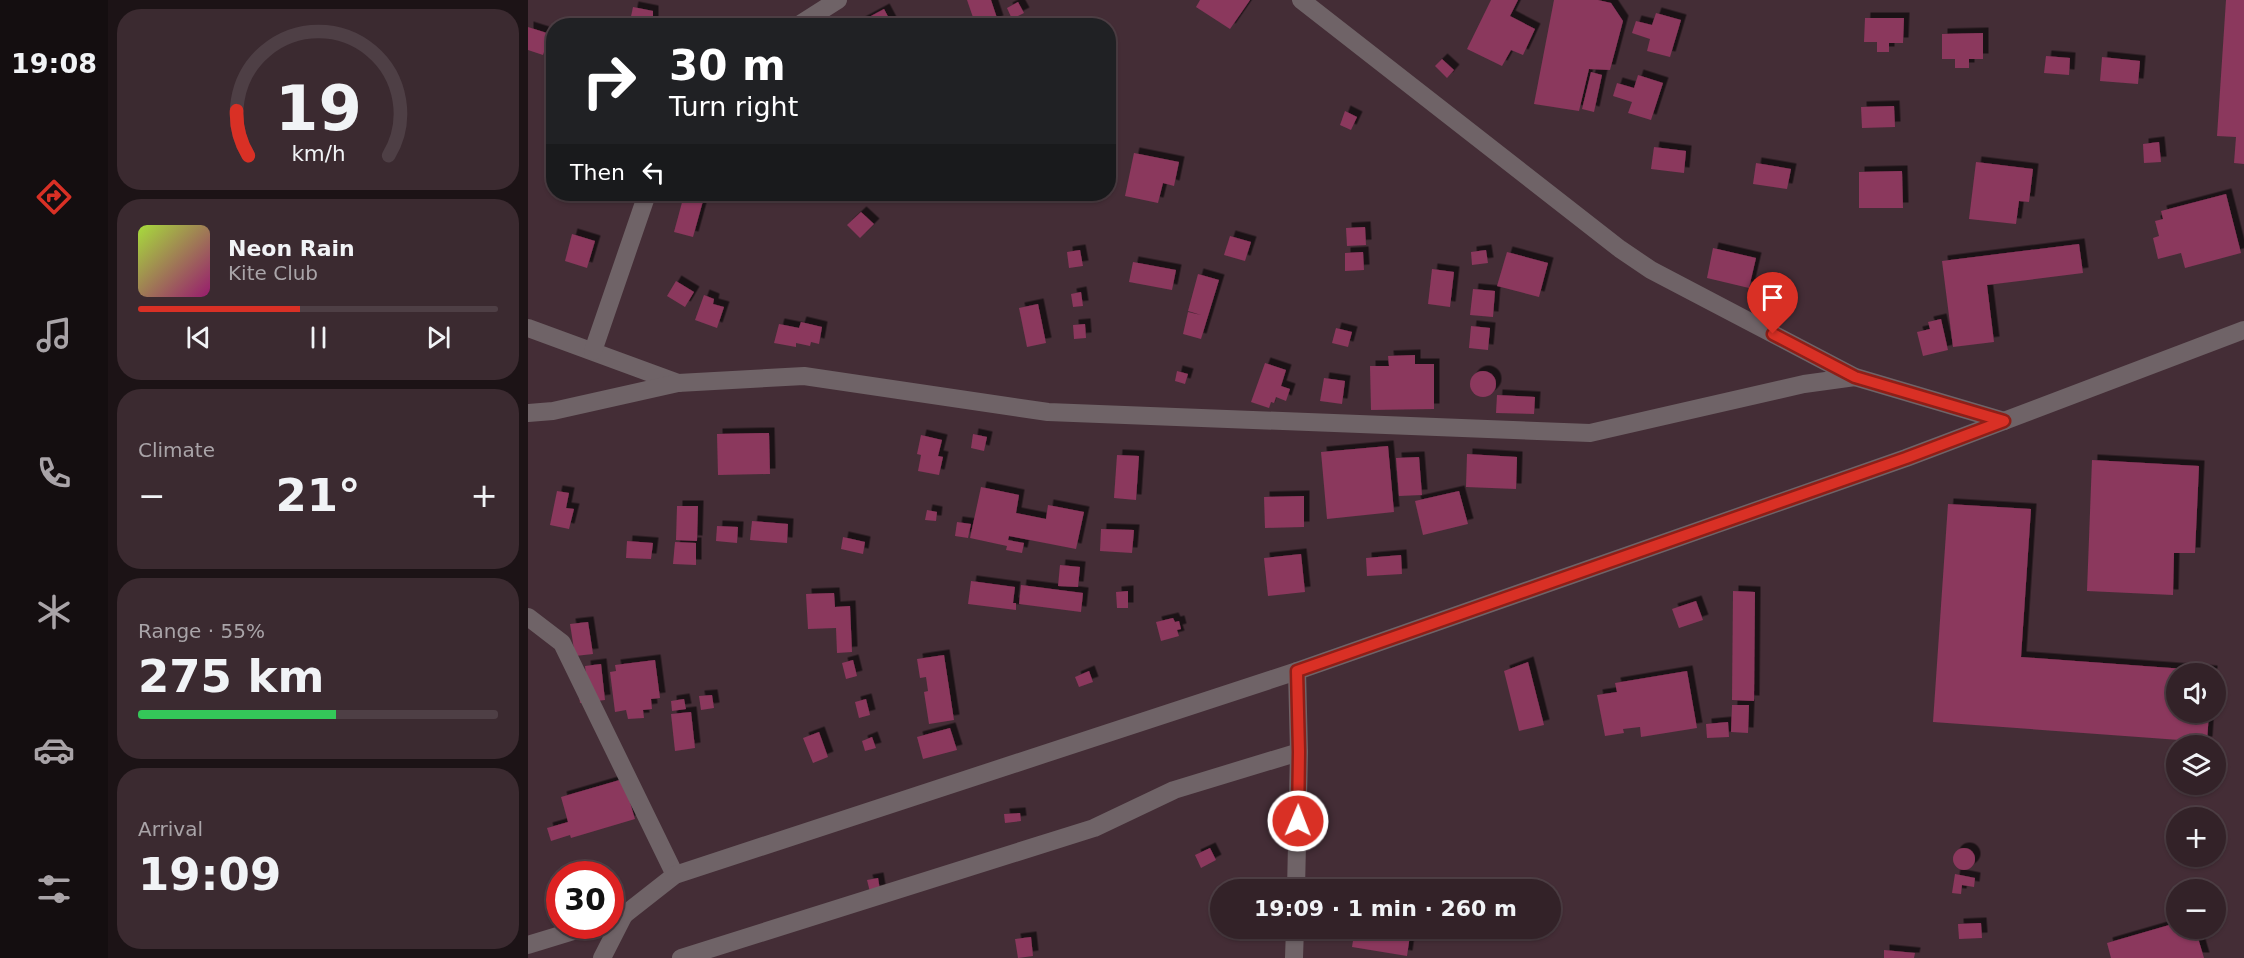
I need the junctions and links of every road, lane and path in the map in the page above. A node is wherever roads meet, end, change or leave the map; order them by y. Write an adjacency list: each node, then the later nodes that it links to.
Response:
1 (838, 0): 3 (street)
2 (1301, 0): 8 (street)
3 (810, 18)
4 (645, 201): 7 (street)
5 (528, 328): 7 (street)
6 (2244, 330): 11 (street)
7 (593, 351): 9 (street)
8 (1855, 377): 9 (street); 11 (street)
9 (678, 383): 10 (street)
10 (528, 413)
11 (2004, 421): 13 (street)
12 (528, 617): 15 (street)
13 (1297, 671): 14 (street); 15 (street)
14 (1299, 752): 16 (street); 23 (street)
15 (675, 875): 17 (street)
16 (1296, 879)
17 (624, 912)
18 (548, 939): 21 (street)
19 (609, 939): 22 (street)
20 (1295, 939): 24 (street)
21 (528, 945)
22 (602, 958)
23 (681, 958)
24 (1294, 958)

